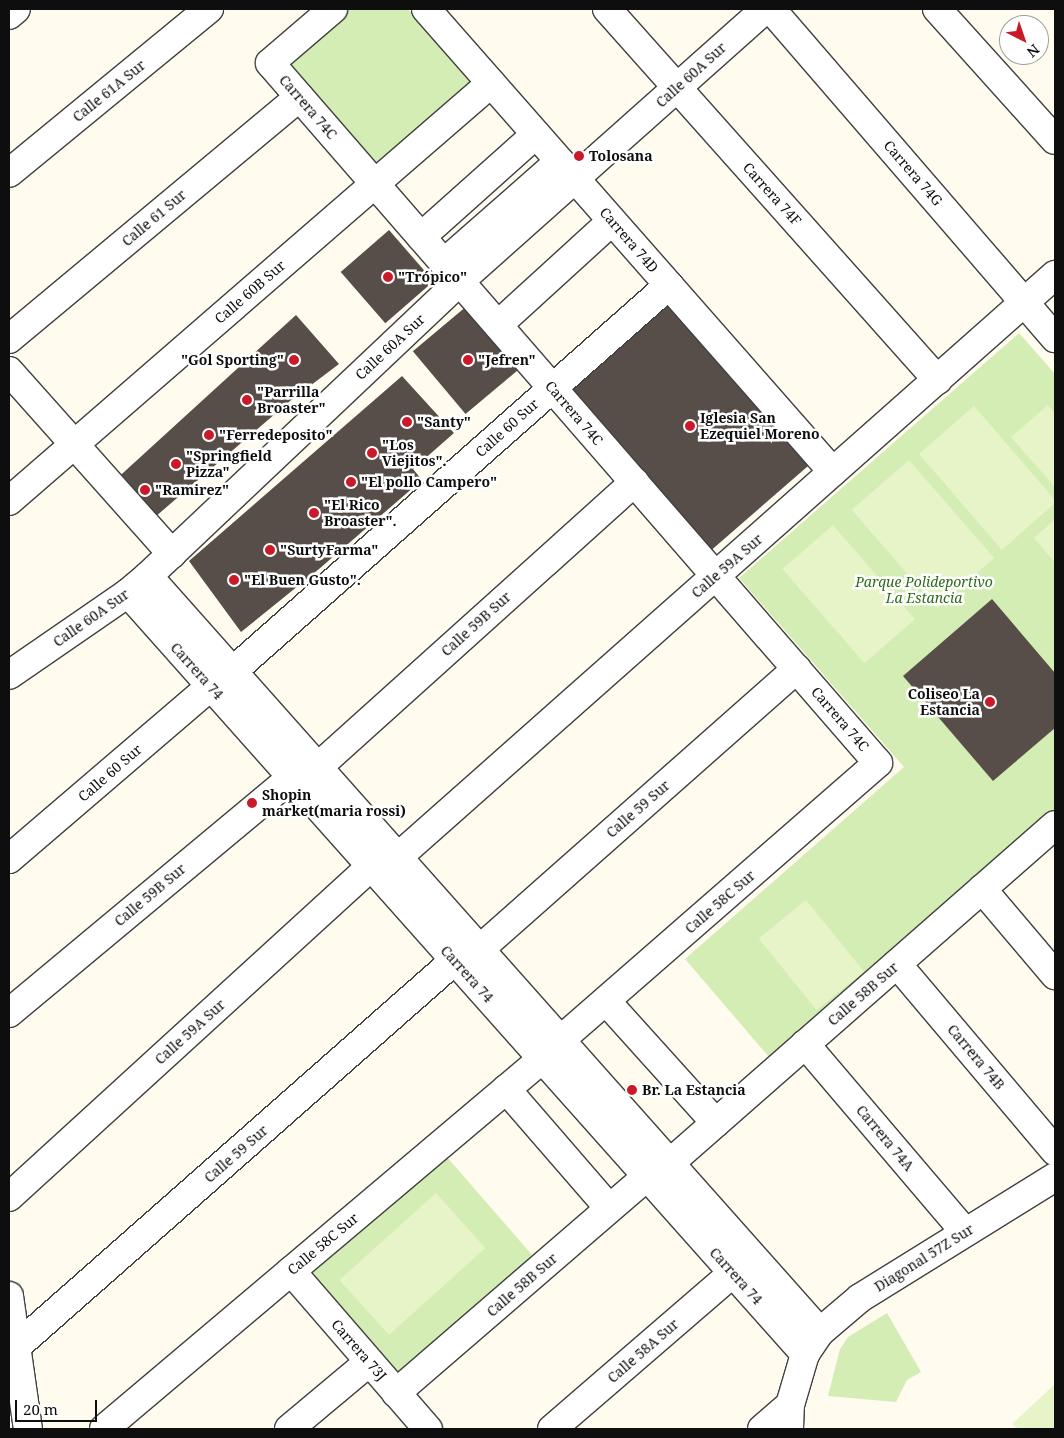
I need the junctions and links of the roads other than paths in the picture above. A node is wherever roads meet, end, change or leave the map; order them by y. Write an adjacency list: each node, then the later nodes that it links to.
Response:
1 (16, 9): 9 (street)
2 (209, 9): 16 (street, Calle 61A Sur)
3 (333, 9): 12 (street, Carrera 74C)
4 (426, 9): 10 (street, Carrera 74D)
5 (607, 9): 11 (street, Carrera 74F)
6 (766, 9): 11 (street, Calle 60A Sur)
7 (772, 9): 23 (street, Carrera 74G)
8 (937, 9): 14 (street)
9 (9, 15)
10 (491, 83): 13 (street, Carrera 74D); 17 (street, Calle 60B Sur)
11 (677, 88): 15 (street, Calle 60A Sur); 28 (street, Carrera 74F)
12 (299, 97): 17 (street, Carrera 74C); 26 (street, Calle 61 Sur)
13 (536, 134): 15 (street, Carrera 74D); 19 (street)
14 (1055, 140)
15 (568, 170): 18 (street, Carrera 74D); 20 (street, Calle 60A Sur)
16 (9, 173)
17 (375, 184): 19 (street, Carrera 74C); 30 (street, Calle 60B Sur)
18 (612, 221): 22 (street, Carrera 74D); 24 (street)
19 (421, 237): 20 (street, Carrera 74C)
20 (452, 272): 24 (street, Carrera 74C); 34 (street, Calle 60A Sur)
21 (1055, 275): 23 (street, Calle 59A Sur)
22 (669, 285): 29 (street, Calle 60 Sur); 31 (street, Carrera 74D)
23 (1024, 303): 25 (street, Carrera 74G); 28 (street, Calle 59A Sur)
24 (498, 325): 29 (street, Carrera 74C)
25 (1055, 338)
26 (9, 339)
27 (9, 371): 30 (street)
28 (937, 380): 31 (street, Calle 59A Sur)
29 (552, 388): 32 (street, Carrera 74C); 38 (street, Calle 60 Sur)
30 (75, 444): 33 (street, Calle 60B Sur); 34 (street)
31 (833, 472): 35 (street, Calle 59A Sur)
32 (634, 482): 35 (street, Carrera 74C); 42 (street, Calle 59B Sur)
33 (9, 501)
34 (172, 554): 36 (street, Calle 60A Sur)
35 (716, 576): 37 (street, Carrera 74C); 45 (street, Calle 59A Sur)
36 (138, 585): 38 (street, Carrera 74); 39 (street, Calle 60A Sur); 40 (street, Carrera 74)
37 (797, 669): 41 (street, Carrera 74C); 49 (street, Calle 59 Sur)
38 (233, 670): 42 (street, Carrera 74)
39 (9, 675)
40 (210, 687): 43 (street, Carrera 74); 46 (street, Calle 60 Sur)
41 (878, 763): 53 (street, Calle 58C Sur)
42 (318, 767): 45 (street, Carrera 74)
43 (292, 777): 47 (street, Carrera 74); 54 (street, Calle 59B Sur)
44 (1055, 825): 48 (street, Calle 58B Sur)
45 (398, 857): 49 (street, Carrera 74)
46 (9, 859)
47 (371, 866): 50 (street, Carrera 74); 63 (street, Calle 59A Sur)
48 (982, 890): 51 (street, Calle 58B Sur); 52 (street)
49 (480, 949): 56 (street, Carrera 74)
50 (455, 960): 56 (street, Carrera 74); 70 (street, Calle 59 Sur)
51 (897, 964): 55 (street, Calle 58B Sur); 59 (street, Carrera 74B)
52 (1055, 975)
53 (606, 1001): 56 (street, Calle 58C Sur); 58 (street)
54 (9, 1013)
55 (805, 1044): 58 (street, Calle 58B Sur); 65 (street, Carrera 74A)
56 (552, 1049): 57 (street, Calle 58C Sur); 60 (street, Carrera 74); 61 (street, Carrera 74)
57 (506, 1089): 64 (street); 66 (street, Calle 58C Sur)
58 (716, 1123): 60 (street, Calle 58B Sur)
59 (1055, 1151)
60 (670, 1163): 69 (street, Carrera 74)
61 (647, 1176): 64 (street, Calle 58B Sur); 67 (street, Carrera 74)
62 (1055, 1177): 65 (street, Diagonal 57Z Sur)
63 (9, 1197)
64 (610, 1208): 73 (street, Calle 58B Sur)
65 (965, 1232): 69 (street, Diagonal 57Z Sur)
66 (291, 1271): 72 (street, Carrera 73J); 76 (street, Calle 58C Sur)
67 (733, 1274): 71 (street, Carrera 74); 79 (street, Calle 58A Sur)
68 (9, 1296): 70 (street)
69 (820, 1332): 71 (street, Diagonal 57Z Sur)
70 (16, 1347): 75 (street)
71 (805, 1354): 74 (street, Diagonal 57Z Sur)
72 (369, 1362): 73 (street, Carrera 73J); 77 (street)
73 (396, 1393): 78 (street, Carrera 73J)
74 (789, 1417): 80 (street)
75 (28, 1429)
76 (104, 1429)
77 (289, 1429)
78 (428, 1429)
79 (552, 1429)
80 (762, 1429)

